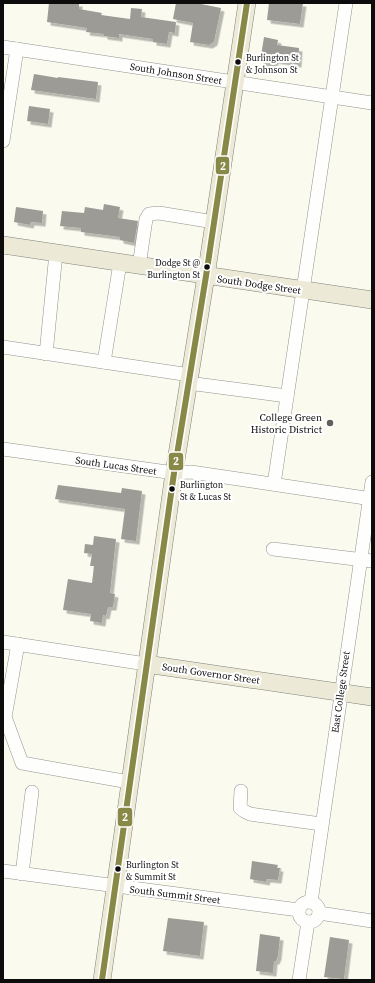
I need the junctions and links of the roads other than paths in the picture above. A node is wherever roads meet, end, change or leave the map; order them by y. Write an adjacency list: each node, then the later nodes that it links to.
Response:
1 (247, 3): 5 (main road)
2 (346, 3): 6 (street)
3 (3, 47): 4 (street, South Johnson Street)
4 (17, 49): 5 (street, South Johnson Street); 8 (street)
5 (235, 82): 6 (street, South Johnson Street); 9 (main road)
6 (332, 97): 7 (street, South Johnson Street); 15 (street)
7 (372, 103)
8 (3, 141)
9 (214, 222): 13 (street); 14 (main road)
10 (3, 245): 11 (main road, South Dodge Street)
11 (56, 253): 12 (main road, South Dodge Street); 18 (street)
12 (120, 263): 13 (main road, South Dodge Street); 19 (street)
13 (139, 266): 14 (main road, South Dodge Street)
14 (206, 276): 15 (main road, South Dodge Street); 20 (main road)
15 (303, 290): 16 (main road, South Dodge Street); 21 (street)
16 (372, 300)
17 (3, 347): 18 (street)
18 (46, 354): 19 (street)
19 (104, 362): 20 (street)
20 (189, 379): 21 (street); 23 (main road)
21 (287, 396): 25 (street)
22 (3, 449): 23 (street, South Lucas Street)
23 (174, 473): 25 (street, South Lucas Street); 31 (main road)
24 (372, 482): 26 (street, East College Street)
25 (274, 484): 26 (street, South Lucas Street)
26 (371, 499): 28 (street, East College Street)
27 (273, 549): 28 (street)
28 (366, 560): 32 (street, East College Street)
29 (3, 642): 30 (street, South Governor Street)
30 (18, 644): 31 (street, South Governor Street); 34 (street)
31 (146, 664): 32 (main road, South Governor Street); 34 (main road)
32 (340, 692): 33 (main road, South Governor Street); 37 (street, East College Street)
33 (372, 697)
34 (130, 782): 40 (main road)
35 (241, 791): 37 (street)
36 (32, 792): 39 (street)
37 (321, 824): 41 (street, East College Street)
38 (3, 871): 39 (street, South Summit Street)
39 (22, 874): 40 (street, South Summit Street)
40 (115, 887): 42 (street, South Summit Street); 46 (main road)
41 (310, 902): 42 (street); 43 (street)
42 (299, 910): 45 (street)
43 (319, 913): 44 (street); 45 (street)
44 (372, 921)
45 (308, 922): 47 (street)
46 (102, 980)
47 (299, 980)

